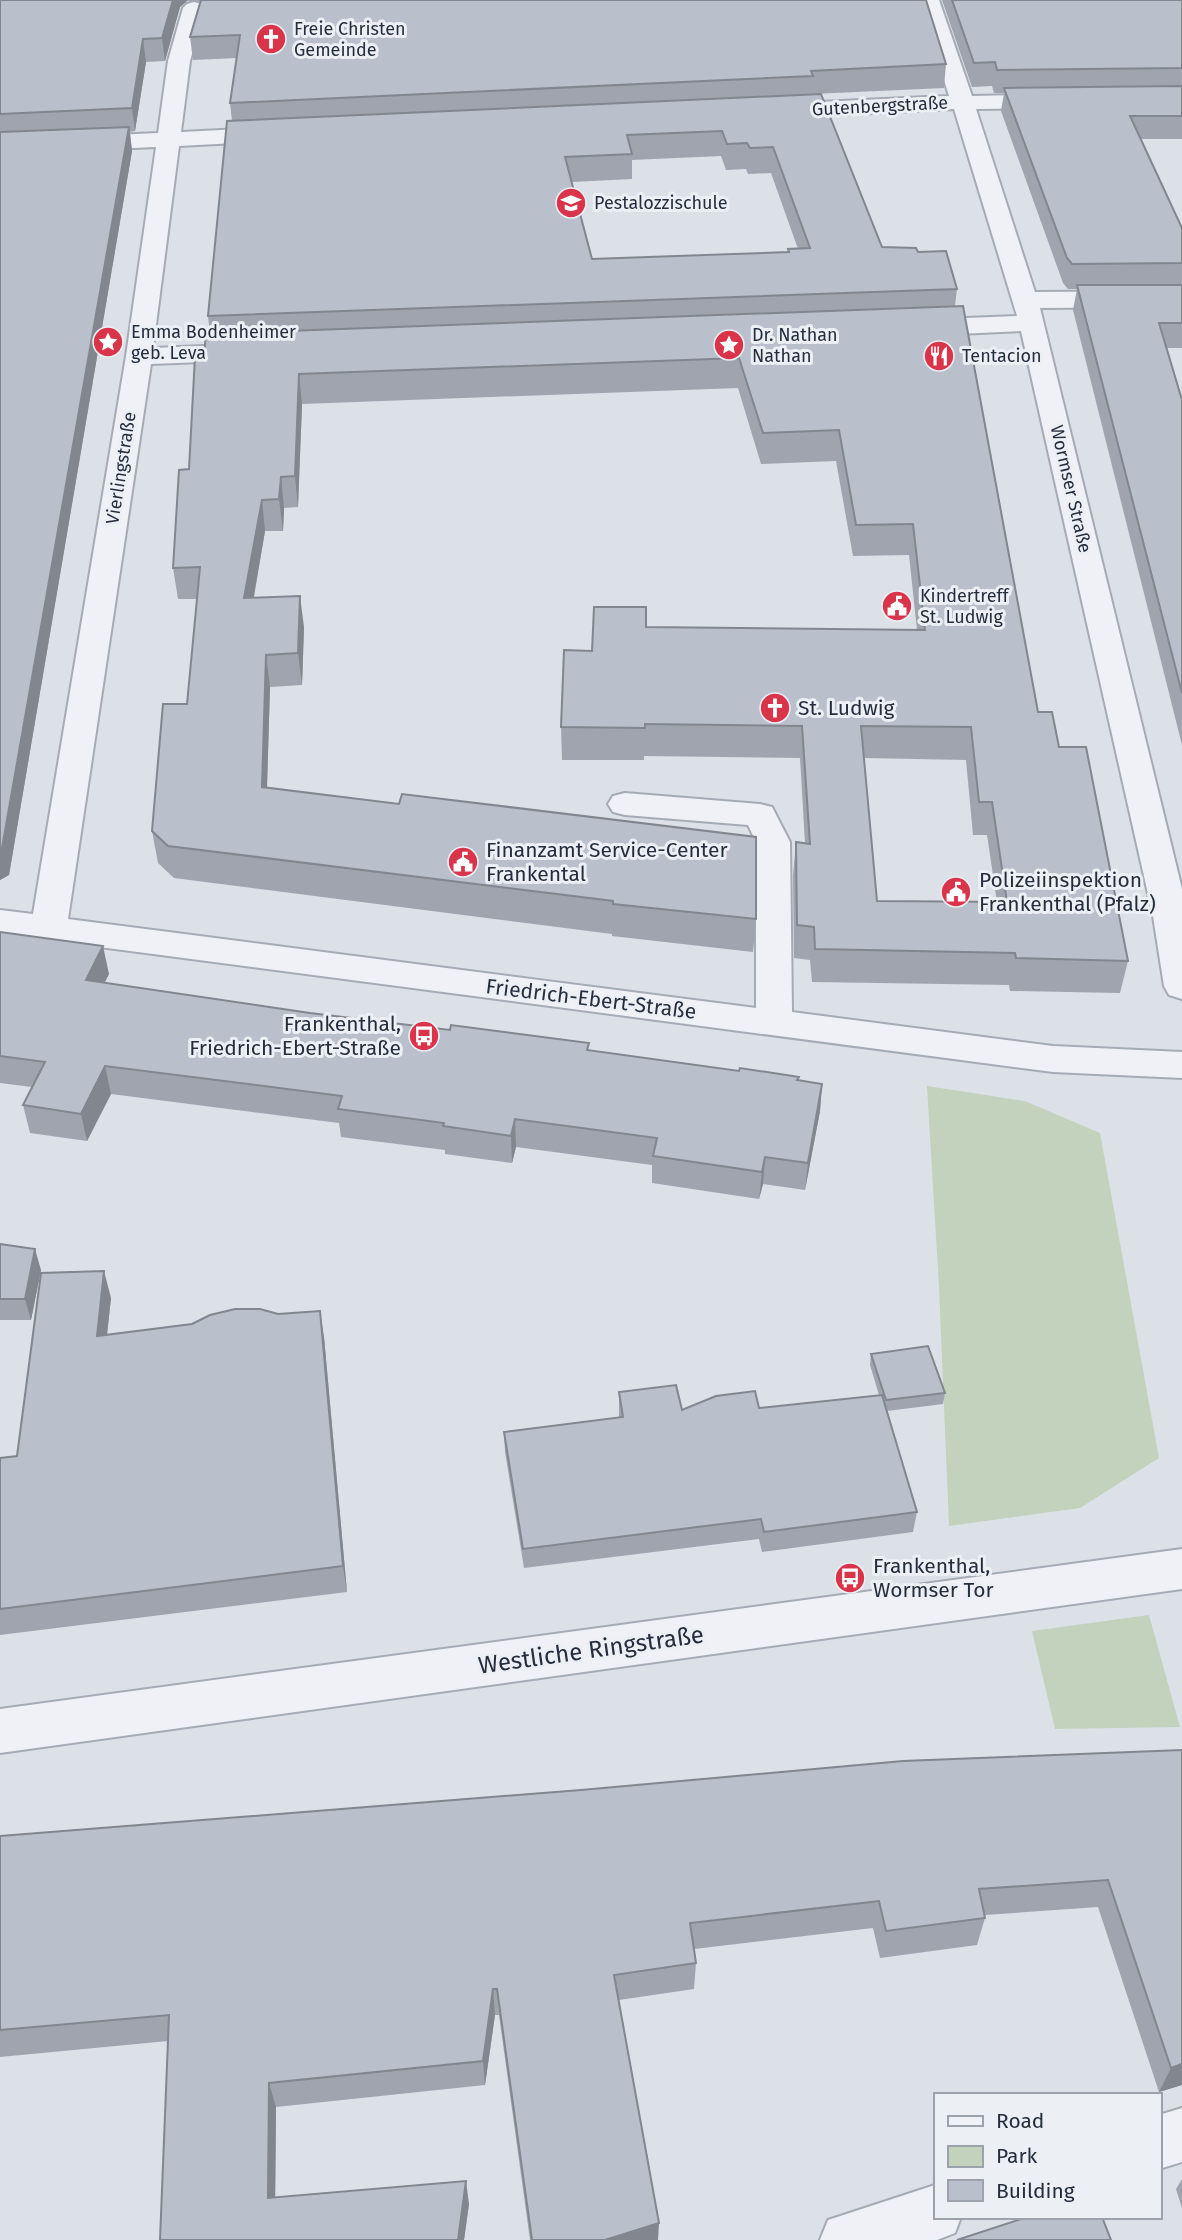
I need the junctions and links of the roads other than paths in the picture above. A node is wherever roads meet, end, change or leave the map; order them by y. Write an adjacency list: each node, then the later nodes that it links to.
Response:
1 (929, 0): 4 (street, Wormser Straße)
2 (194, 8): 7 (street, Vierlingstraße)
3 (1074, 101): 4 (street, Gutenbergstraße)
4 (963, 102): 5 (street, Gutenbergstraße); 10 (street, Wormser Straße)
5 (755, 111)
6 (293, 133): 7 (street)
7 (168, 139): 8 (street); 13 (street, Vierlingstraße)
8 (0, 147)
9 (1182, 299): 10 (street)
10 (1029, 312): 11 (street); 15 (street, Wormser Straße)
11 (889, 328)
12 (278, 351): 13 (street)
13 (139, 356): 18 (street, Vierlingstraße)
14 (625, 804): 20 (street)
15 (1156, 859): 16 (street); 19 (street, Wormser Straße)
16 (1182, 884)
17 (0, 922): 18 (street, Friedrich-Ebert-Straße)
18 (49, 928): 20 (street, Friedrich-Ebert-Straße)
19 (1182, 986)
20 (774, 1022): 21 (street, Friedrich-Ebert-Straße)
21 (1182, 1065)
22 (1182, 1569): 23 (street, Westliche Ringstraße)
23 (0, 1731)
24 (1182, 2135): 25 (street)
25 (1161, 2141)
26 (934, 2213): 27 (street)
27 (848, 2240)

